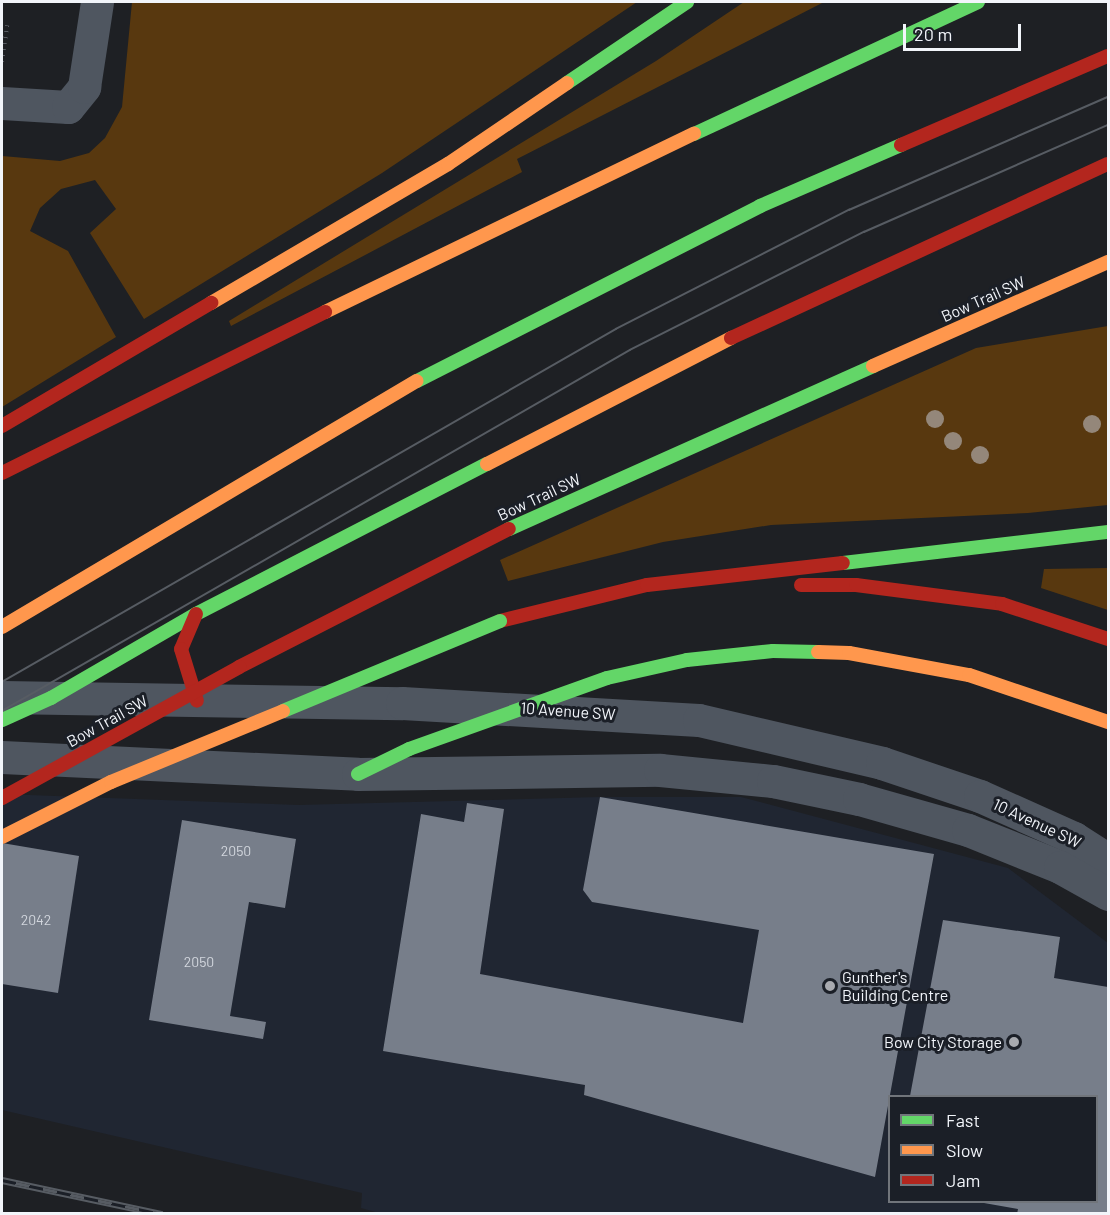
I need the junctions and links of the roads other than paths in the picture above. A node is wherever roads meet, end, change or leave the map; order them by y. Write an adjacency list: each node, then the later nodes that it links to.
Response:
1 (97, 2): 5 (street)
2 (687, 2): 8 (main road)
3 (978, 2): 9 (main road)
4 (1108, 56): 13 (main road)
5 (2, 103)
6 (1108, 164): 12 (main road)
7 (1108, 262): 23 (main road, Bow Trail SW, bridge)
8 (2, 426)
9 (2, 473)
10 (1108, 532): 11 (main road)
11 (646, 585): 14 (main road); 24 (main road, bridge)
12 (196, 614): 16 (main road); 17 (main road)
13 (2, 627)
14 (1108, 639)
15 (2, 697): 16 (street, 10 Avenue SW)
16 (51, 698): 17 (street, 10 Avenue SW); 19 (main road)
17 (197, 701): 18 (street, 10 Avenue SW)
18 (523, 708): 20 (main road); 22 (main road); 25 (street, 10 Avenue SW)
19 (2, 720)
20 (1108, 722)
21 (2, 757): 22 (street, 10 Avenue SW)
22 (358, 774): 26 (street, 10 Avenue SW)
23 (2, 798)
24 (2, 837)
25 (1108, 860)
26 (1108, 894)

